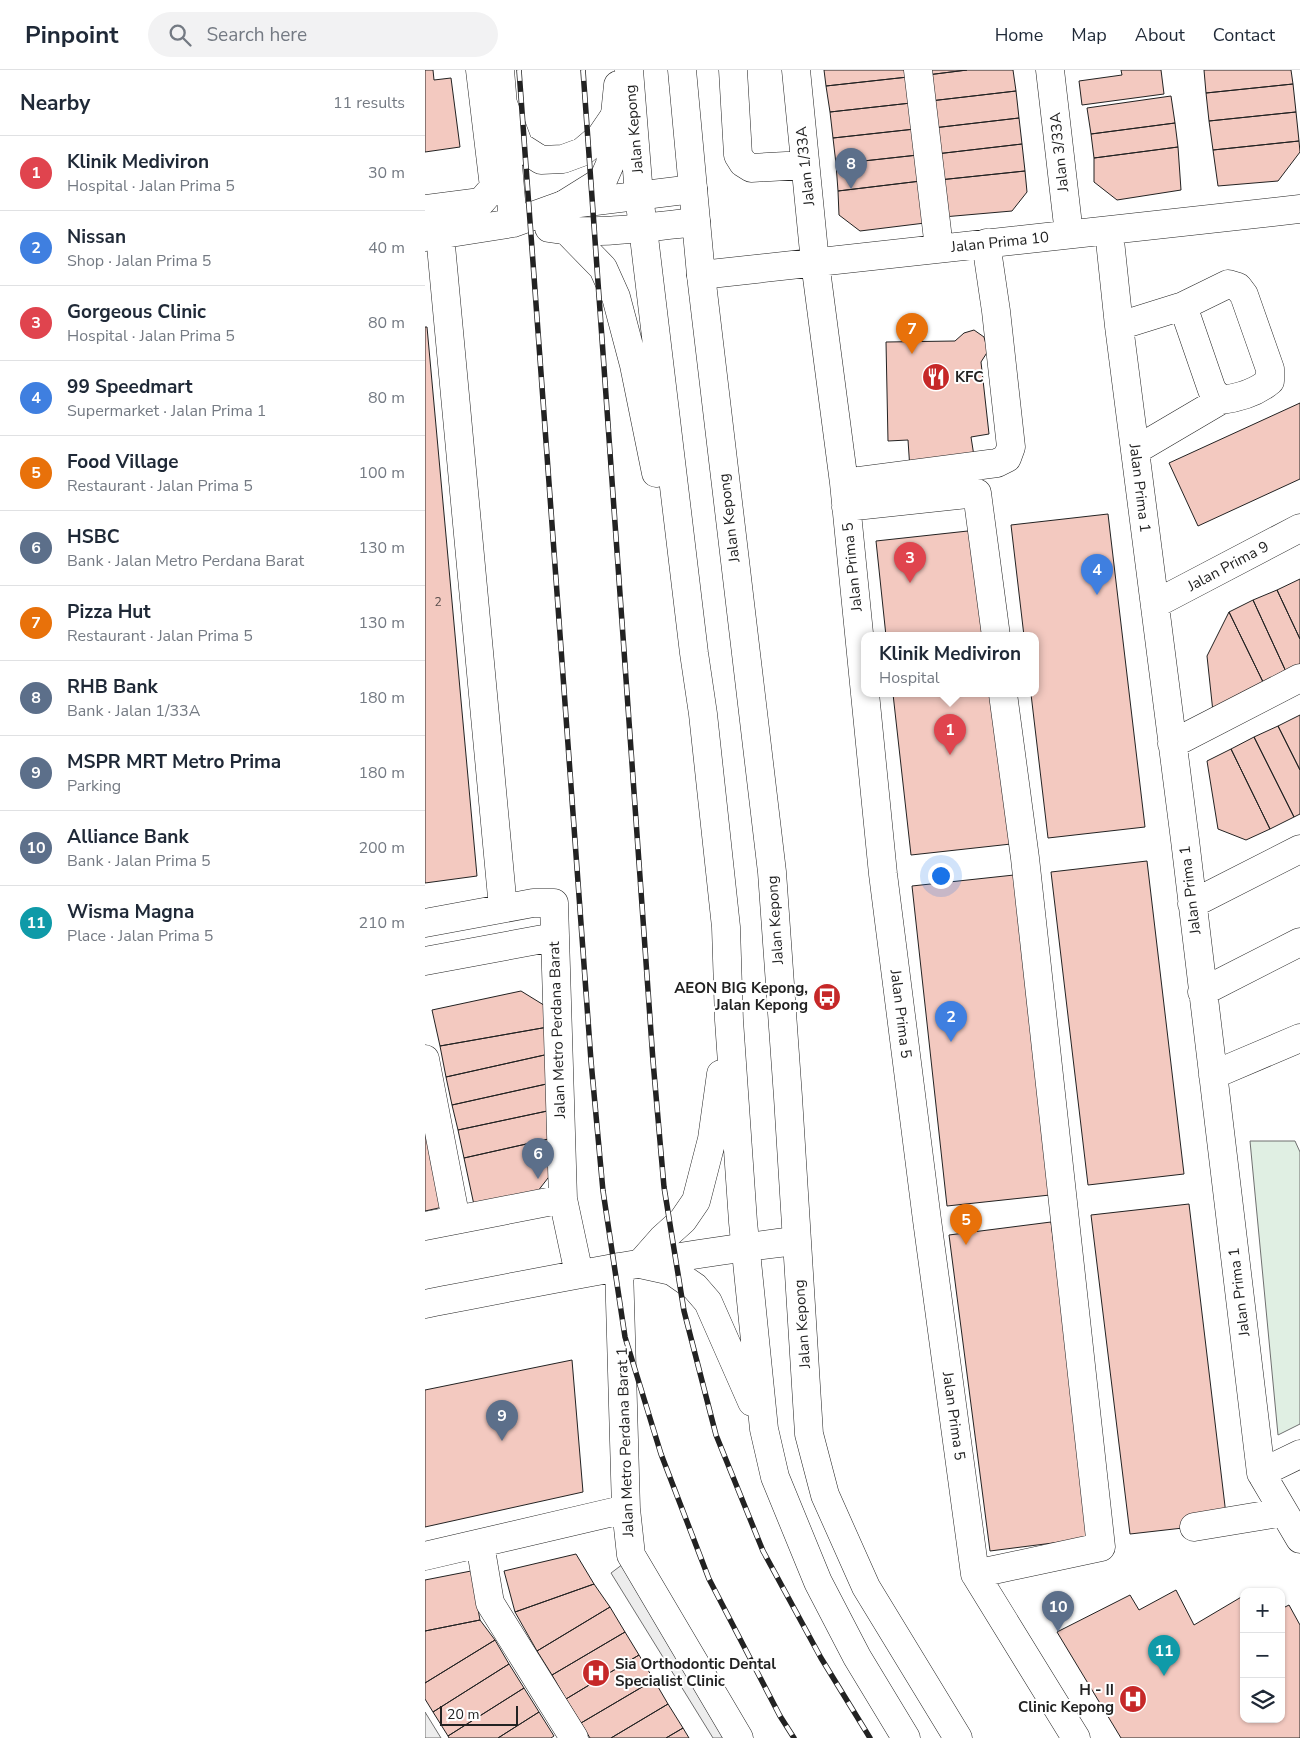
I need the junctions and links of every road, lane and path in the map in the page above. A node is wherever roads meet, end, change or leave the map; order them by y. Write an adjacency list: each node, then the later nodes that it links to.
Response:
1 (480, 70): 15 (street)
2 (500, 70): 10 (street)
3 (620, 70): 11 (street)
4 (629, 70): 14 (street, Jalan Kepong)
5 (682, 70): 13 (street, Jalan Kepong)
6 (733, 70): 12 (street)
7 (796, 70): 12 (street, Jalan 1/33A)
8 (918, 70): 25 (street)
9 (1050, 70): 22 (street, Jalan 3/33A)
10 (505, 106): 11 (street); 19 (street)
11 (615, 114): 17 (street)
12 (805, 165): 26 (street, Jalan 1/33A)
13 (693, 189): 14 (street); 18 (street, Jalan Kepong)
14 (639, 195): 17 (street); 20 (street, Jalan Kepong)
15 (425, 209)
16 (1300, 209): 21 (street, Jalan Prima 10)
17 (565, 218): 19 (street); 20 (street); 37 (street)
18 (696, 222): 20 (street); 27 (street, Jalan Kepong)
19 (513, 223): 23 (street)
20 (644, 227): 37 (street, Jalan Kepong)
21 (1109, 231): 22 (street, Jalan Prima 10); 30 (street, Jalan Prima 1)
22 (1069, 234): 24 (street, Jalan Prima 10)
23 (433, 236): 28 (street)
24 (986, 243): 25 (street, Jalan Prima 10); 33 (street)
25 (939, 248): 26 (street, Jalan Prima 10)
26 (815, 262): 27 (street, Jalan Prima 10); 33 (street, Jalan Prima 5)
27 (701, 275): 59 (street, Jalan Kepong)
28 (436, 290): 45 (street)
29 (1183, 306): 30 (street); 31 (street); 31 (street)
30 (1119, 326): 32 (street, Jalan Prima 1)
31 (1221, 400): 32 (street)
32 (1136, 450): 35 (street, Jalan Prima 1)
33 (845, 495): 36 (street); 38 (street, Jalan Prima 5)
34 (1300, 528): 35 (street, Jalan Prima 9)
35 (1155, 604): 42 (street, Jalan Prima 1)
36 (995, 632)
37 (694, 653): 51 (street, Jalan Kepong)
38 (861, 655)
39 (1300, 678): 42 (street)
40 (865, 697): 73 (street, Jalan Prima 5)
41 (1003, 697): 73 (street)
42 (1172, 744): 44 (street, Jalan Prima 1)
43 (1300, 850): 44 (street)
44 (1192, 904): 50 (street, Jalan Prima 1)
45 (503, 908): 46 (street); 47 (street, Jalan Metro Perdana Barat)
46 (425, 922)
47 (554, 937): 49 (street); 56 (street, Jalan Metro Perdana Barat)
48 (1300, 942): 50 (street)
49 (425, 962)
50 (1202, 992): 54 (street, Jalan Prima 1)
51 (729, 1020): 60 (street, Jalan Kepong); 61 (street)
52 (1300, 1038): 54 (street)
53 (425, 1059): 55 (street)
54 (1213, 1075): 66 (street, Jalan Prima 1)
55 (428, 1090): 57 (street)
56 (563, 1199): 57 (street); 62 (street, Jalan Metro Perdana Barat)
57 (456, 1220): 58 (street)
58 (425, 1226)
59 (797, 1241): 60 (street); 77 (street, Jalan Kepong)
60 (745, 1247): 61 (street); 64 (street, Jalan Kepong)
61 (630, 1266): 62 (street); 64 (street); 67 (street, Jalan Metro Perdana Barat 1)
62 (579, 1274): 63 (street)
63 (425, 1304)
64 (764, 1429): 76 (street, Jalan Kepong)
65 (1300, 1454): 66 (street)
66 (1261, 1473): 68 (street, Jalan Prima 1)
67 (626, 1510): 71 (street); 75 (street, Jalan Metro Perdana Barat 1)
68 (1284, 1512): 69 (street); 70 (street, Jalan Prima 1)
69 (1194, 1526)
70 (1300, 1539)
71 (480, 1544): 72 (street); 74 (street)
72 (425, 1556)
73 (975, 1574): 78 (street, Jalan Prima 5)
74 (574, 1738)
75 (739, 1738)
76 (906, 1738)
77 (958, 1738)
78 (1076, 1738)

